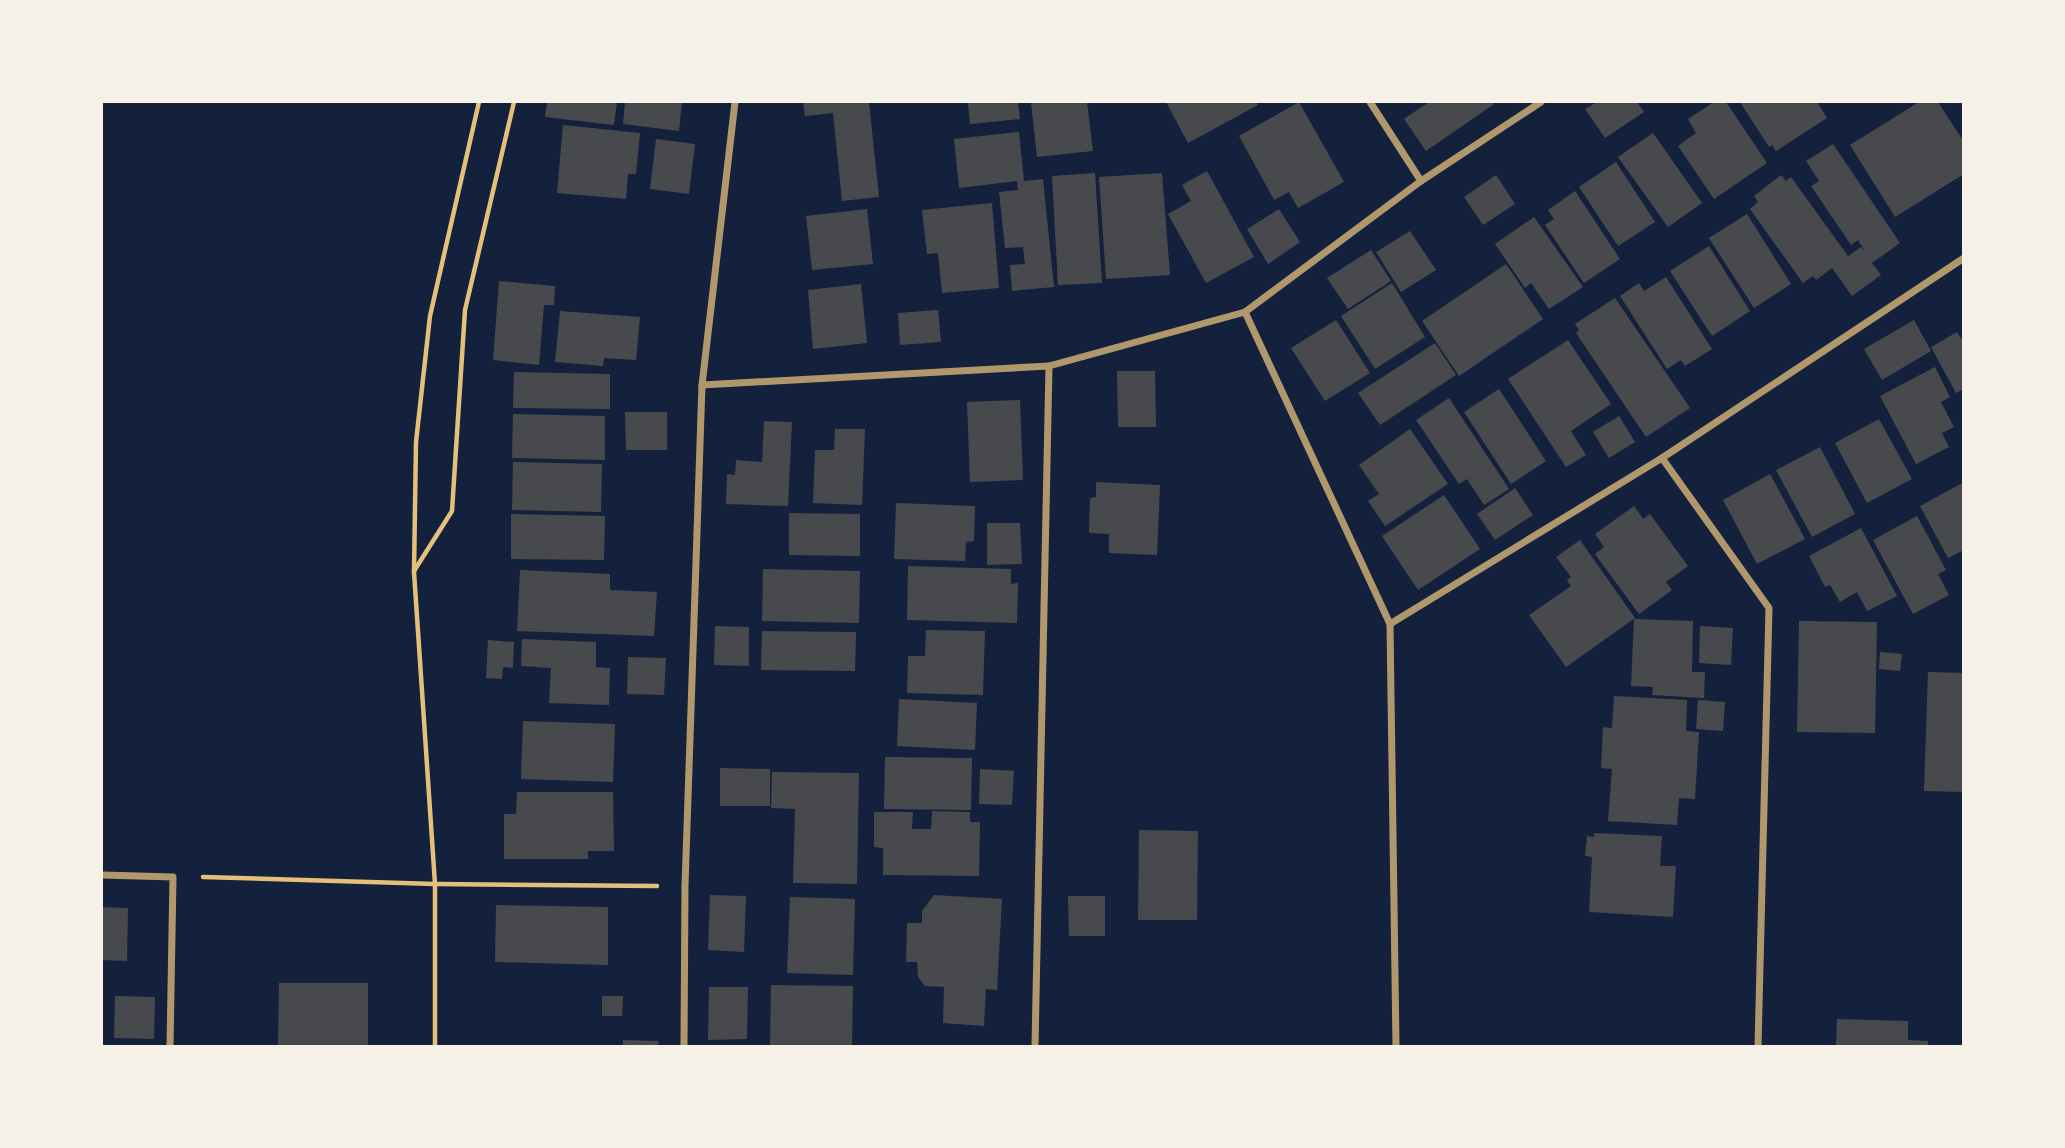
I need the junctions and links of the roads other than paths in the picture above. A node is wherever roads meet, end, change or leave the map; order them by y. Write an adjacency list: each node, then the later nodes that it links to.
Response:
1 (735, 102): 8 (street)
2 (1370, 102): 4 (street)
3 (1541, 102): 4 (street)
4 (1421, 181): 6 (street)
5 (1964, 258): 9 (street)
6 (1245, 312): 7 (street); 10 (street)
7 (1049, 366): 8 (street); 14 (street)
8 (702, 386): 13 (street)
9 (1662, 458): 10 (street); 16 (street)
10 (1390, 624): 15 (street)
11 (102, 875): 12 (street)
12 (170, 1046)
13 (684, 1046)
14 (1035, 1046)
15 (1396, 1046)
16 (1758, 1046)

